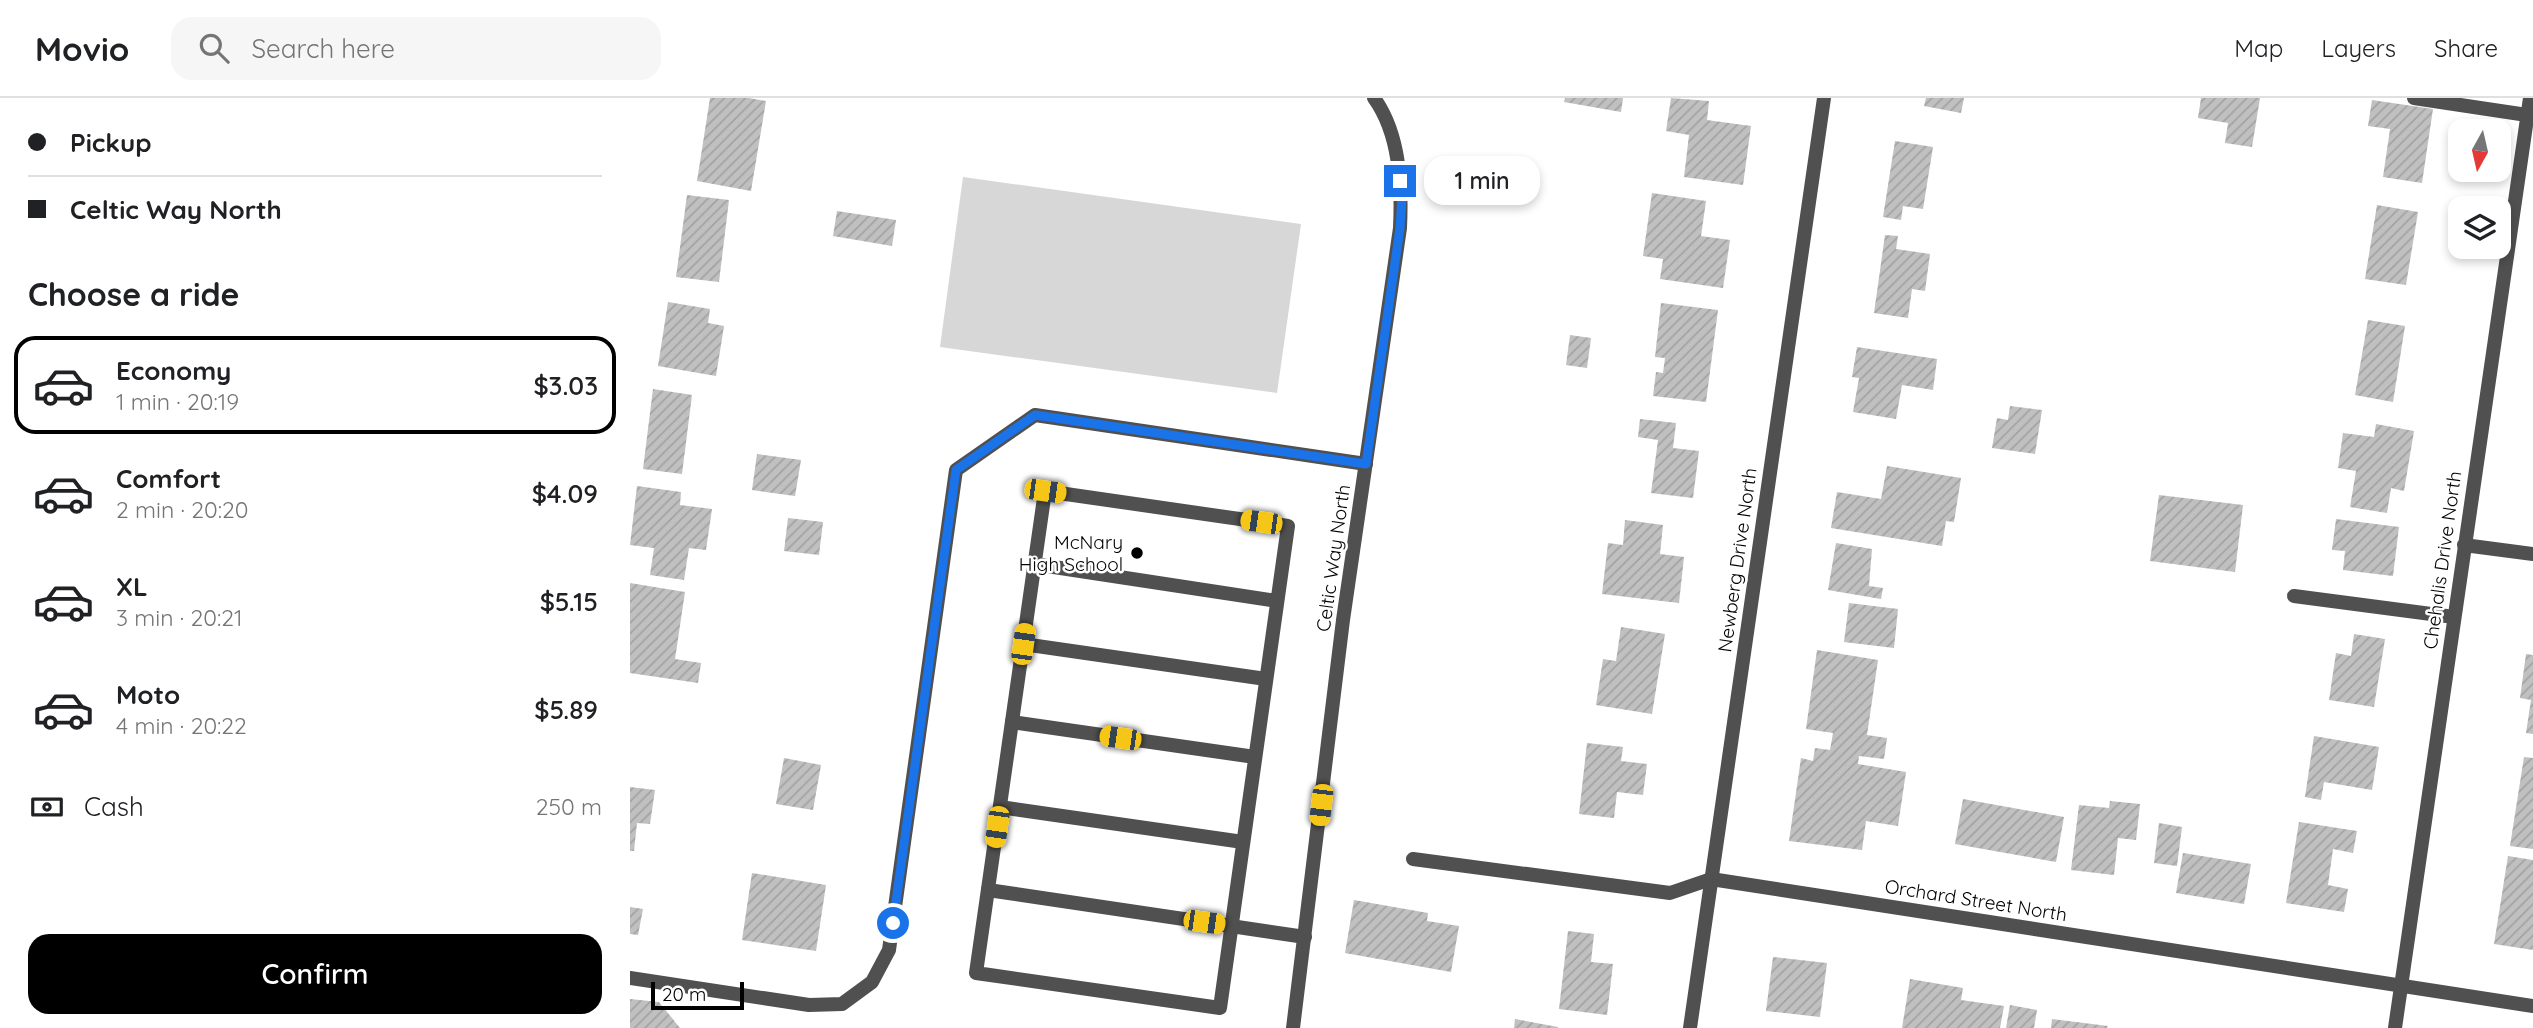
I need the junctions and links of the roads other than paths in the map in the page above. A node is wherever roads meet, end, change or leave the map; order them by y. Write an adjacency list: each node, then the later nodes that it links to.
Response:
1 (1374, 98): 6 (street, Celtic Way North)
2 (1824, 98): 20 (street, Newberg Drive North)
3 (2414, 98): 5 (street)
4 (2530, 98): 5 (street, Chehalis Drive North)
5 (2527, 115): 7 (street, Chehalis Drive North)
6 (1366, 464): 23 (street, Celtic Way North); 24 (street)
7 (2464, 545): 8 (street); 12 (street, Chehalis Drive North)
8 (2533, 554)
9 (1034, 564): 11 (street); 11 (street); 13 (street)
10 (2294, 596): 12 (street)
11 (1277, 601): 14 (street)
12 (2454, 617): 25 (street, Chehalis Drive North)
13 (1023, 644): 14 (street); 15 (street)
14 (1266, 678): 16 (street)
15 (1012, 722): 16 (street); 17 (street)
16 (1255, 757): 18 (street)
17 (1000, 807): 18 (street); 21 (street)
18 (1243, 842): 22 (street)
19 (1413, 859): 20 (street, Orchard Street North)
20 (1711, 879): 25 (street, Orchard Street North); 28 (street, Newberg Drive North)
21 (988, 890): 22 (street); 22 (street)
22 (1231, 926): 23 (street)
23 (1305, 937): 27 (street, Celtic Way North)
24 (630, 978)
25 (2401, 985): 26 (street, Orchard Street North); 29 (street, Chehalis Drive North)
26 (2533, 1006)
27 (1293, 1028)
28 (1690, 1028)
29 (2395, 1028)

